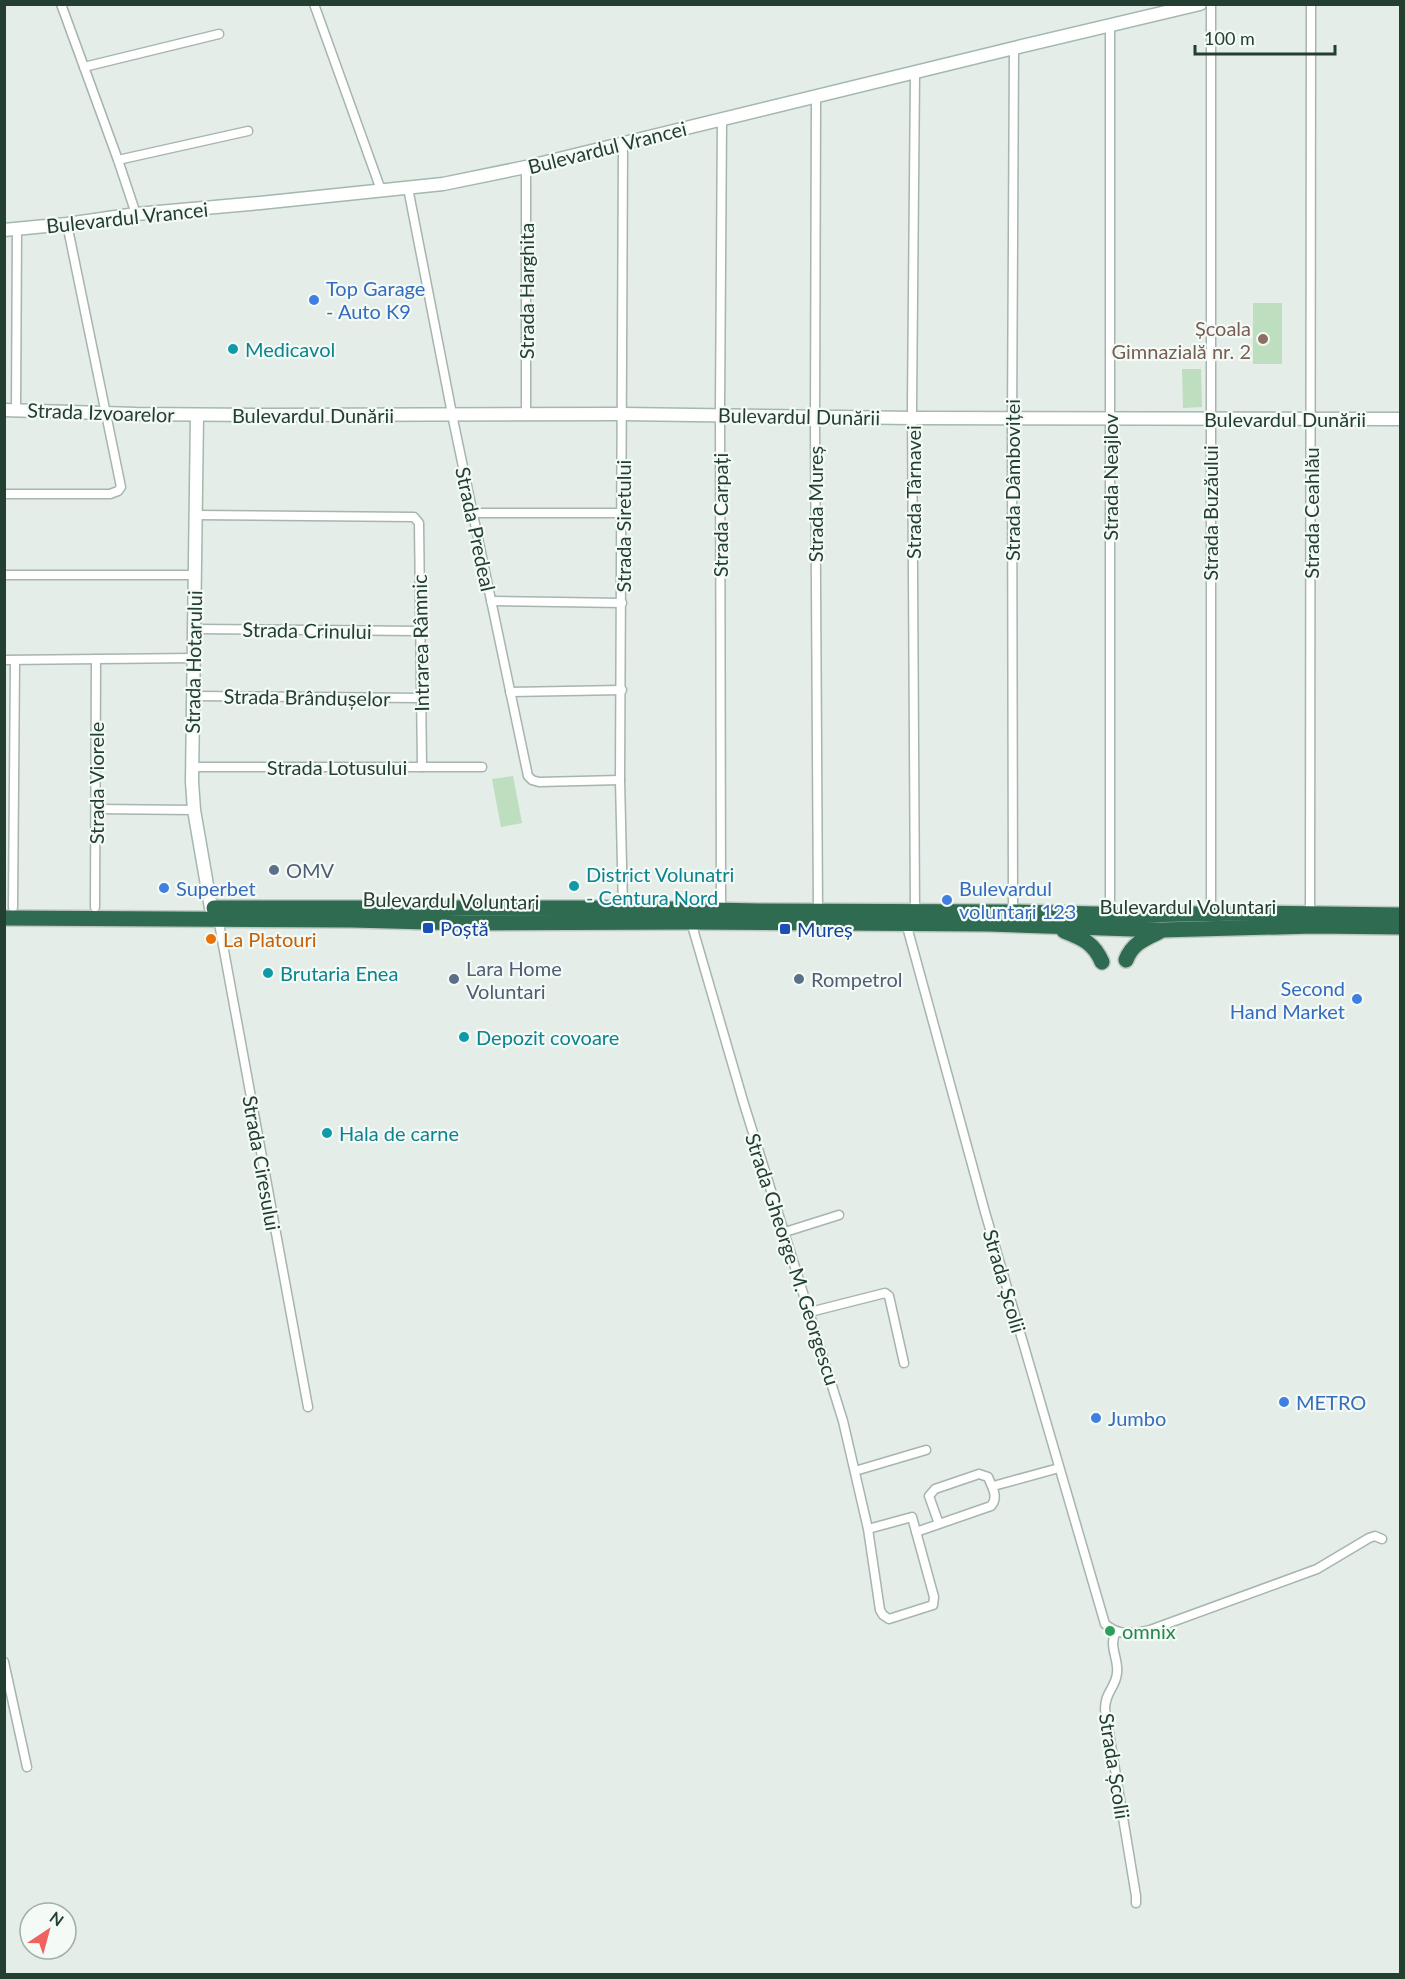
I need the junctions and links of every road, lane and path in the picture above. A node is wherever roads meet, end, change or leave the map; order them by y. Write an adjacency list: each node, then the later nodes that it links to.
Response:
1 (61, 4): 9 (street)
2 (314, 4): 18 (street)
3 (1200, 4): 6 (street, Bulevardul Vrancei)
4 (1211, 4): 33 (street, Strada Buzăului)
5 (1311, 4): 34 (street, Strada Ceahlău)
6 (1110, 26): 8 (street, Bulevardul Vrancei); 32 (street, Strada Neajlov)
7 (219, 34): 9 (street)
8 (1014, 48): 10 (street, Bulevardul Vrancei); 31 (street, Strada Dâmboviței)
9 (84, 67): 15 (street)
10 (915, 73): 11 (street, Bulevardul Vrancei); 30 (street, Strada Târnavei)
11 (816, 96): 12 (street, Bulevardul Vrancei); 29 (street, Strada Mureș)
12 (722, 119): 14 (street, Bulevardul Vrancei); 28 (street, Strada Carpați)
13 (248, 131): 15 (street)
14 (623, 144): 16 (street, Bulevardul Vrancei); 25 (street, Strada Siretului)
15 (118, 160): 19 (street)
16 (526, 167): 17 (street, Bulevardul Vrancei); 24 (street, Strada Harghita)
17 (408, 188): 18 (street, Bulevardul Vrancei); 27 (street, Strada Predeal)
18 (381, 190): 19 (street, Bulevardul Vrancei)
19 (136, 214): 20 (street, Bulevardul Vrancei)
20 (67, 224): 21 (street, Bulevardul Vrancei); 23 (street)
21 (10, 230): 22 (street)
22 (10, 410): 23 (street, Strada Izvoarelor)
23 (106, 413): 26 (street, Strada Izvoarelor); 36 (street)
24 (526, 414): 25 (street, Bulevardul Dunării); 27 (street, Bulevardul Dunării)
25 (623, 414): 28 (street, Bulevardul Dunării); 38 (street, Strada Siretului)
26 (197, 415): 27 (street, Bulevardul Dunării); 39 (street, Strada Hotarului)
27 (452, 415): 37 (street, Strada Predeal)
28 (720, 416): 29 (street, Bulevardul Dunării); 62 (street, Strada Carpați)
29 (815, 416): 30 (street, Bulevardul Dunării); 64 (street, Strada Mureș)
30 (912, 418): 31 (street, Bulevardul Dunării); 70 (street, Strada Târnavei)
31 (1012, 418): 32 (street, Bulevardul Dunării); 65 (street, Strada Dâmboviței)
32 (1110, 418): 33 (street, Bulevardul Dunării); 72 (street, Strada Neajlov)
33 (1210, 419): 34 (street, Bulevardul Dunării); 68 (street, Strada Buzăului)
34 (1311, 419): 35 (street, Bulevardul Dunării); 67 (street, Strada Ceahlău)
35 (1401, 419)
36 (4, 494)
37 (473, 513): 38 (street); 42 (street, Strada Predeal)
38 (622, 513): 43 (street, Strada Siretului)
39 (195, 515): 41 (street, Strada Hotarului); 45 (street, Intrarea Râmnic)
40 (4, 575): 41 (street)
41 (195, 575): 44 (street, Strada Hotarului)
42 (491, 601): 43 (street); 51 (street, Strada Predeal)
43 (622, 603): 50 (street, Strada Siretului)
44 (194, 629): 45 (street, Strada Crinului); 46 (street, Strada Hotarului)
45 (420, 631): 53 (street, Intrarea Râmnic)
46 (194, 658): 47 (street); 52 (street, Strada Hotarului)
47 (96, 659): 49 (street); 58 (street, Strada Viorele)
48 (4, 660): 49 (street)
49 (15, 660): 63 (street)
50 (622, 690): 51 (street); 57 (street, Strada Siretului)
51 (510, 692): 57 (street, Strada Predeal)
52 (193, 696): 53 (street, Strada Brândușelor); 54 (street, Strada Hotarului)
53 (421, 698): 55 (street, Intrarea Râmnic)
54 (192, 767): 55 (street, Strada Lotusului); 59 (street, Strada Hotarului)
55 (423, 767): 56 (street, Strada Lotusului)
56 (482, 767)
57 (620, 780): 61 (street, Strada Siretului)
58 (96, 809): 59 (street); 60 (street, Strada Viorele)
59 (194, 810): 66 (street, Strada Hotarului)
60 (95, 907): 63 (highway, Bulevardul Voluntari); 66 (highway, Bulevardul Voluntari)
61 (623, 908): 62 (highway, Bulevardul Voluntari); 66 (highway, Bulevardul Voluntari)
62 (721, 910): 64 (highway, Bulevardul Voluntari)
63 (7, 911): 66 (highway, Bulevardul Voluntari)
64 (818, 911): 70 (highway, Bulevardul Voluntari)
65 (1012, 912): 70 (highway, Bulevardul Voluntari); 72 (highway, Bulevardul Voluntari)
66 (214, 913): 71 (highway, Bulevardul Voluntari); 82 (street, Strada Ciresului)
67 (1310, 913): 68 (highway, Bulevardul Voluntari); 69 (highway, Bulevardul Voluntari)
68 (1211, 914): 72 (highway, Bulevardul Voluntari)
69 (1401, 915)
70 (911, 917): 71 (highway, Bulevardul Voluntari); 73 (highway, Bulevardul Voluntari); 84 (street, Strada Școlii)
71 (690, 922): 79 (street, Strada Gheorge M. Georgescu)
72 (1111, 922): 73 (highway, Bulevardul Voluntari); 75 (highway, Bulevardul Voluntari)
73 (1052, 927): 77 (highway)
74 (1401, 927): 75 (highway, Bulevardul Voluntari)
75 (1161, 930): 76 (highway)
76 (1126, 960)
77 (1102, 962)
78 (838, 1215): 79 (street)
79 (785, 1232): 80 (street, Strada Gheorge M. Georgescu)
80 (810, 1312): 81 (street); 85 (street, Strada Gheorge M. Georgescu)
81 (904, 1363)
82 (308, 1407)
83 (926, 1450): 85 (street)
84 (1059, 1468): 86 (street); 91 (street, Strada Școlii)
85 (855, 1471): 88 (street, Strada Gheorge M. Georgescu)
86 (997, 1485)
87 (939, 1524): 87 (street); 89 (street)
88 (868, 1529): 89 (street); 89 (street, Strada Gheorge M. Georgescu)
89 (916, 1532)
90 (1382, 1539): 91 (street)
91 (1116, 1632): 94 (street, Strada Școlii)
92 (4, 1662): 93 (street)
93 (27, 1767)
94 (1136, 1904)

